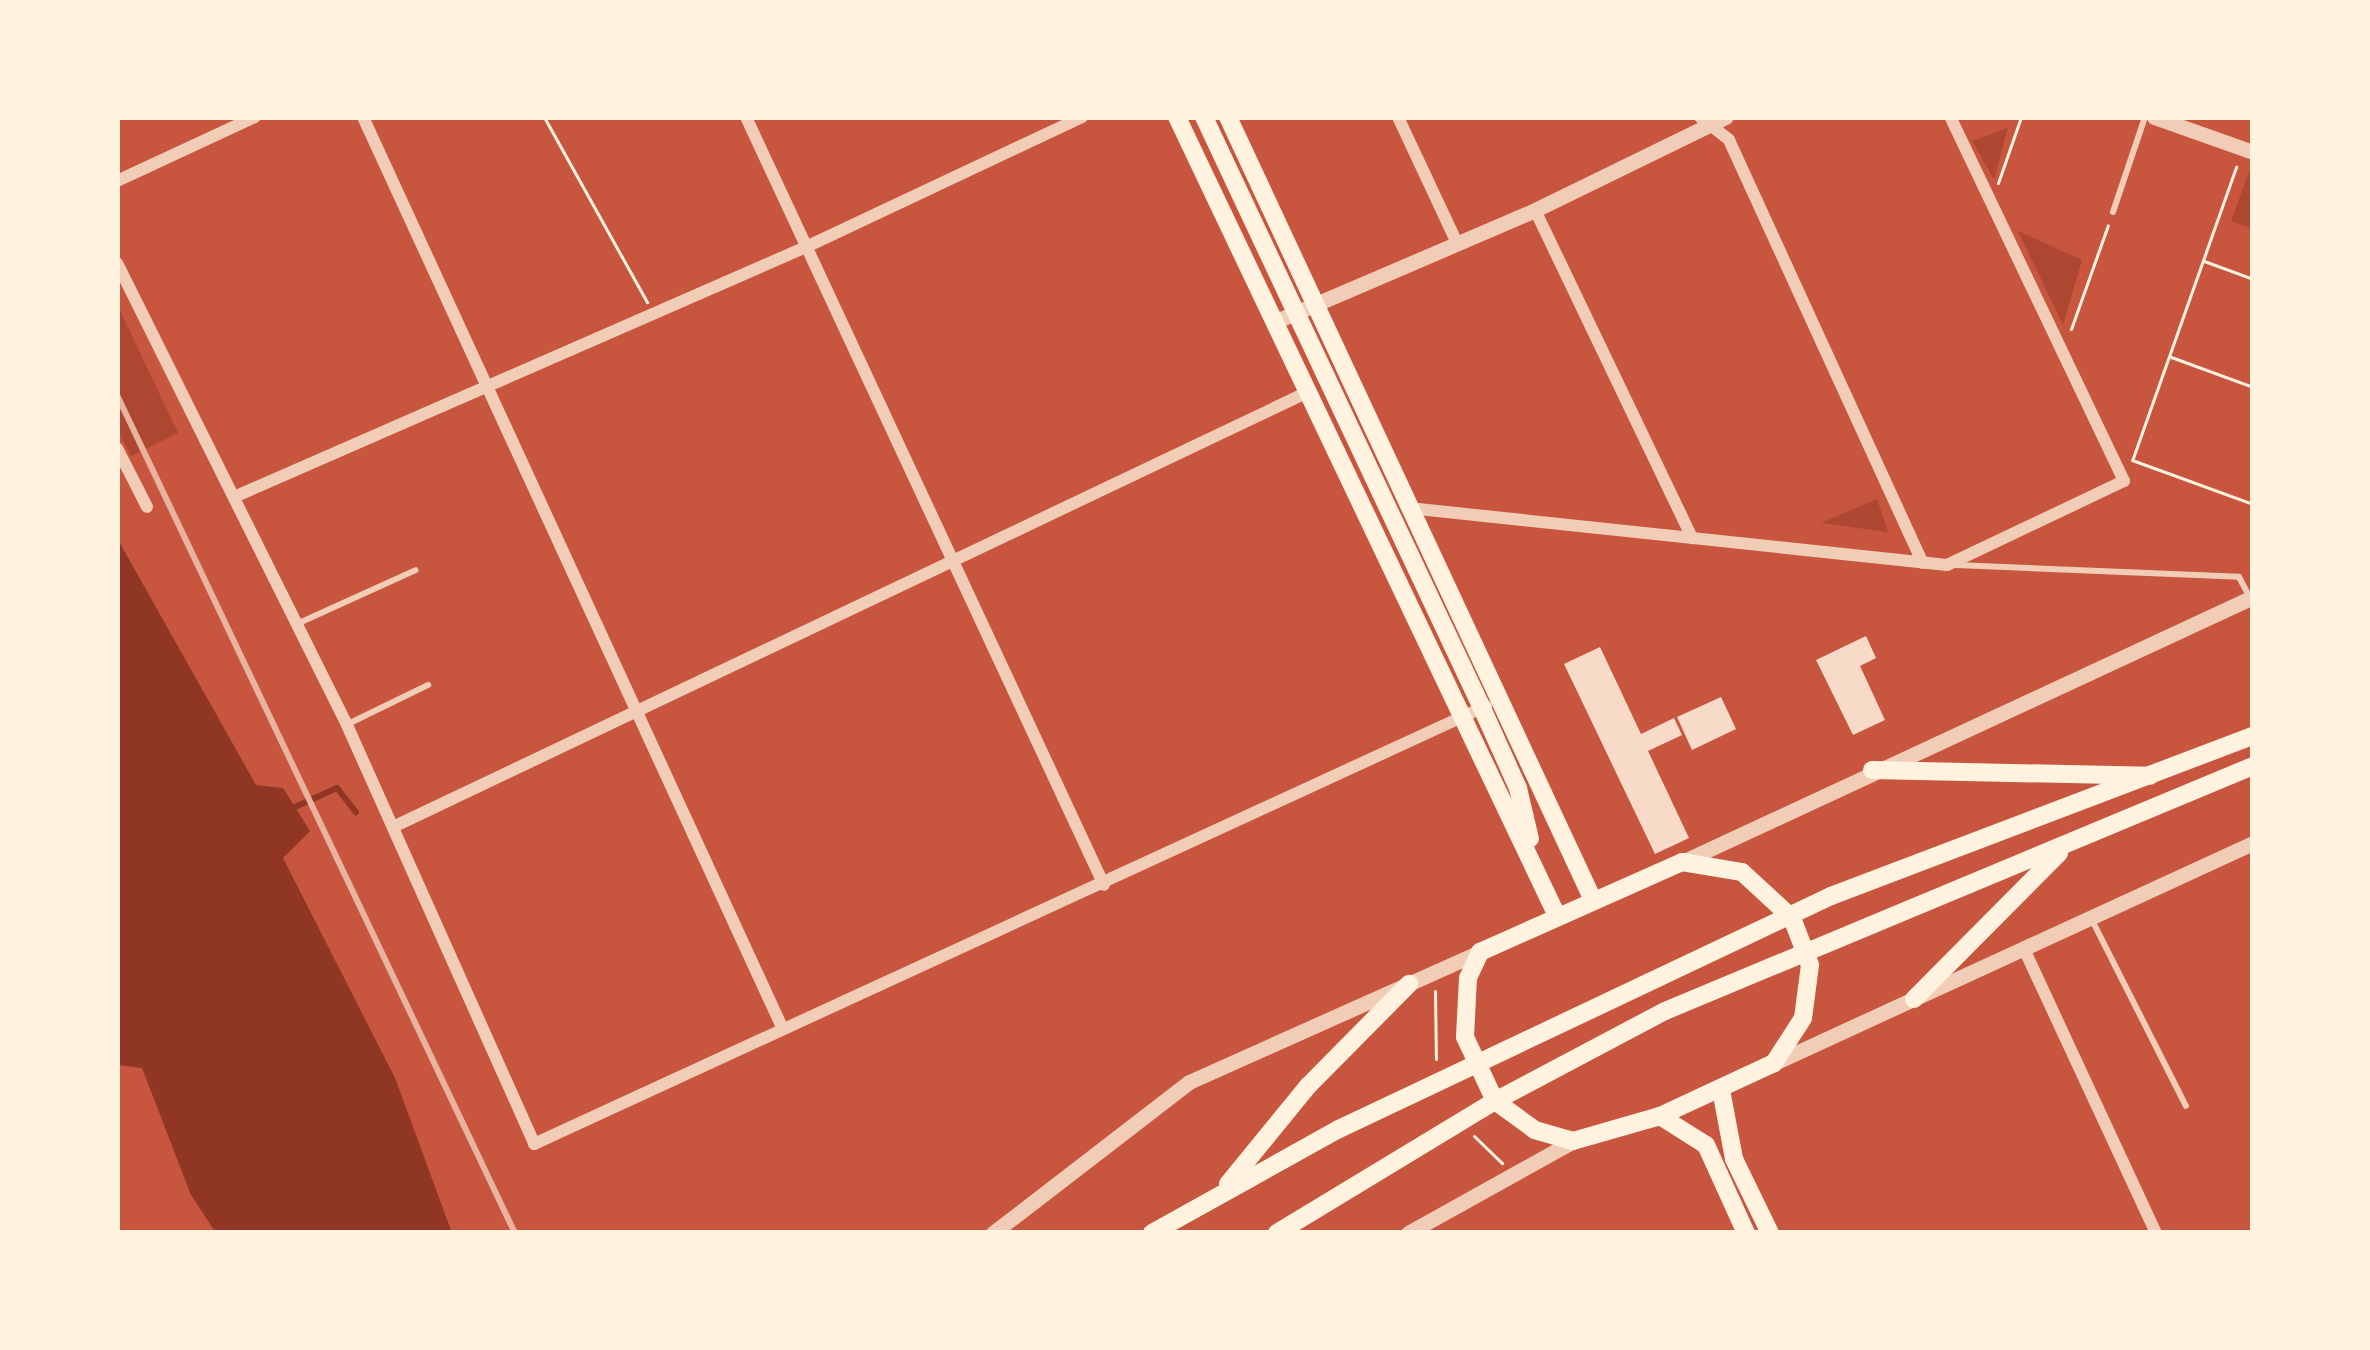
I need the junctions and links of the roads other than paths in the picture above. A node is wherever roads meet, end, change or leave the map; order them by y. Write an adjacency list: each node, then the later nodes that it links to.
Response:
1 (255, 117): 14 (street)
2 (364, 117): 23 (street)
3 (746, 117): 18 (street)
4 (1082, 117): 18 (street)
5 (1177, 117): 22 (main road)
6 (1204, 117): 21 (main road)
7 (1228, 117): 20 (main road)
8 (1398, 117): 17 (street)
9 (1726, 117): 12 (street)
10 (1950, 117): 32 (street)
11 (2150, 117): 13 (street); 16 (lane)
12 (1705, 121): 15 (street); 31 (street)
13 (2248, 150)
14 (117, 181)
15 (1535, 210): 17 (street); 29 (street)
16 (2113, 212)
17 (1457, 243): 20 (street)
18 (806, 247): 23 (street); 30 (street)
19 (117, 263): 26 (street)
20 (1316, 306): 21 (street); 28 (main road)
21 (1296, 314): 22 (street); 28 (main road)
22 (1274, 322): 24 (main road)
23 (492, 387): 26 (street); 38 (street)
24 (1308, 392): 30 (street); 39 (main road)
25 (117, 448): 27 (street)
26 (234, 497): 35 (street)
27 (147, 507)
28 (1399, 507): 29 (street); 37 (main road)
29 (1692, 538): 31 (street)
30 (955, 563): 38 (street); 52 (street)
31 (1923, 563): 32 (street)
32 (1947, 565): 34 (lane)
33 (416, 570): 35 (lane)
34 (2252, 598): 43 (street)
35 (296, 624): 40 (street)
36 (428, 685): 40 (lane)
37 (1490, 704): 39 (street); 45 (main road); 50 (main road)
38 (639, 707): 46 (street); 62 (street)
39 (1462, 718): 51 (main road); 52 (street)
40 (347, 725): 46 (street)
41 (2253, 736): 44 (main road)
42 (2253, 766): 48 (main road)
43 (1872, 770): 44 (main road); 49 (street)
44 (2161, 776): 55 (main road)
45 (1518, 788): 50 (main road); 51 (main road)
46 (393, 827): 62 (street)
47 (2253, 843): 56 (street)
48 (2066, 846): 57 (main road); 61 (main road)
49 (1682, 862): 53 (main road); 55 (main road)
50 (1578, 867): 53 (main road)
51 (1538, 875): 54 (main road)
52 (1104, 885): 62 (street)
53 (1593, 900): 54 (main road)
54 (1557, 916): 59 (main road)
55 (1792, 918): 57 (main road); 64 (main road)
56 (2092, 919): 58 (street); 67 (lane)
57 (1804, 950): 63 (main road); 66 (main road)
58 (2025, 951): 61 (street); 77 (street)
59 (1480, 952): 60 (street); 64 (main road)
60 (1409, 984): 70 (main road); 71 (street)
61 (1914, 998): 63 (street)
62 (781, 1024)
63 (1774, 1063): 65 (main road)
64 (1476, 1065): 66 (main road); 70 (main road)
65 (1720, 1090): 68 (main road); 76 (main road)
66 (1496, 1101): 69 (main road); 73 (main road)
67 (2186, 1106)
68 (1660, 1116): 69 (main road); 75 (main road)
69 (1573, 1141): 74 (street)
70 (1221, 1192): 72 (main road)
71 (993, 1233)
72 (1152, 1233)
73 (1277, 1233)
74 (1408, 1233)
75 (1746, 1233)
76 (1770, 1233)
77 (2156, 1233)

